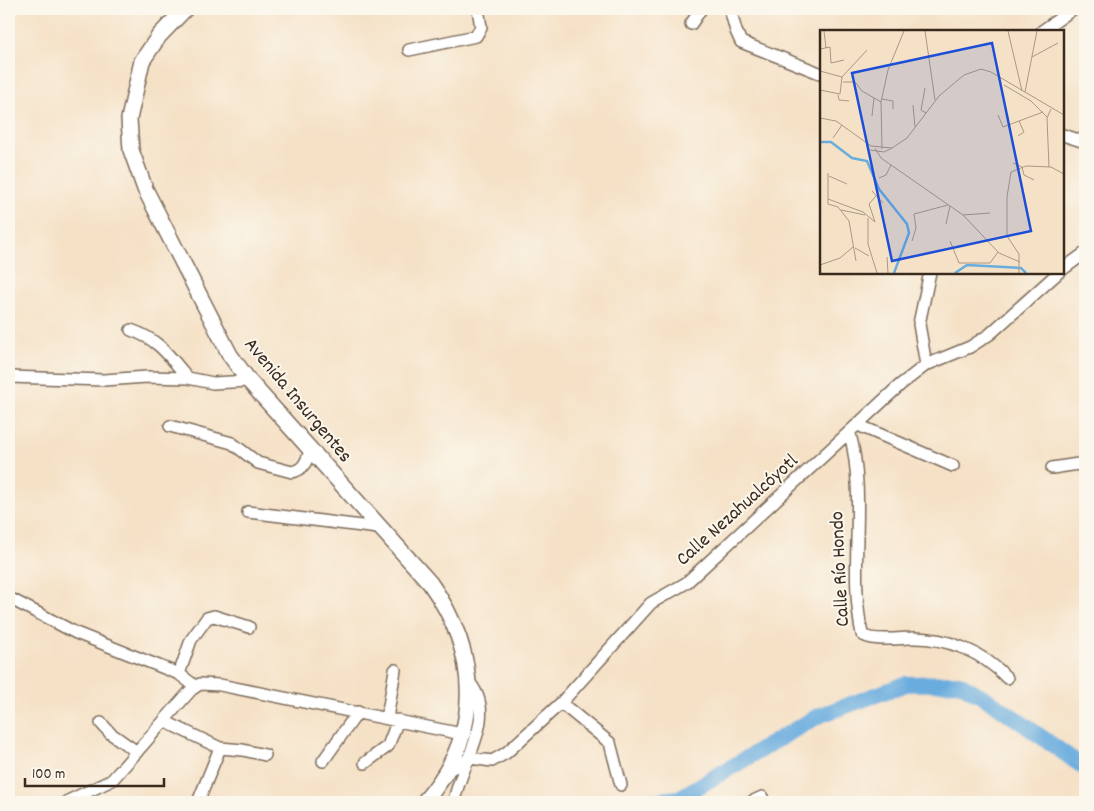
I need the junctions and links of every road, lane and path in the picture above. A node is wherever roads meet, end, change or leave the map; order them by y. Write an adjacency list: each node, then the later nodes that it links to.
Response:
1 (185, 9): 20 (main road, Avenida Insurgentes)
2 (478, 9): 8 (street)
3 (701, 9): 6 (street)
4 (730, 9): 9 (street)
5 (1073, 9): 7 (street)
6 (690, 24)
7 (1043, 30)
8 (409, 50)
9 (820, 73)
10 (1064, 135): 11 (street)
11 (1085, 142)
12 (1085, 253): 13 (street)
13 (1064, 268)
14 (930, 274): 17 (street)
15 (1057, 274): 17 (street, Calle Nezahualcóyotl)
16 (131, 330): 19 (street)
17 (926, 365): 21 (street, Calle Nezahualcóyotl)
18 (9, 377): 19 (street)
19 (188, 378): 20 (street)
20 (249, 381): 24 (main road, Avenida Insurgentes)
21 (858, 425): 23 (street, Calle Nezahualcóyotl); 26 (street)
22 (170, 426): 24 (street)
23 (850, 434): 34 (street, Calle Río Hondo); 37 (street, Calle Nezahualcóyotl)
24 (311, 449): 29 (main road, Avenida Insurgentes)
25 (1085, 463): 27 (street)
26 (952, 466)
27 (1052, 468)
28 (248, 512): 29 (street)
29 (378, 528): 35 (main road, Avenida Insurgentes)
30 (9, 598): 33 (street)
31 (249, 627): 33 (street)
32 (395, 670): 39 (street)
33 (179, 674): 36 (street)
34 (1007, 678)
35 (468, 681): 42 (main road, Avenida Insurgentes); 46 (street)
36 (196, 686): 38 (street); 40 (street)
37 (561, 703): 46 (street, Calle Nezahualcóyotl); 50 (street)
38 (358, 712): 39 (street); 47 (street)
39 (392, 719): 42 (street); 48 (street)
40 (164, 721): 43 (street); 44 (street)
41 (101, 723): 44 (street)
42 (462, 734): 49 (main road, Avenida Insurgentes)
43 (220, 748): 45 (street); 53 (street)
44 (137, 752): 52 (street)
45 (265, 755)
46 (470, 758): 49 (street); 55 (street)
47 (323, 761)
48 (365, 763)
49 (446, 771): 54 (main road, Avenida Insurgentes)
50 (621, 785)
51 (762, 796): 56 (street)
52 (66, 802)
53 (198, 802)
54 (424, 802)
55 (454, 802)
56 (751, 802)

